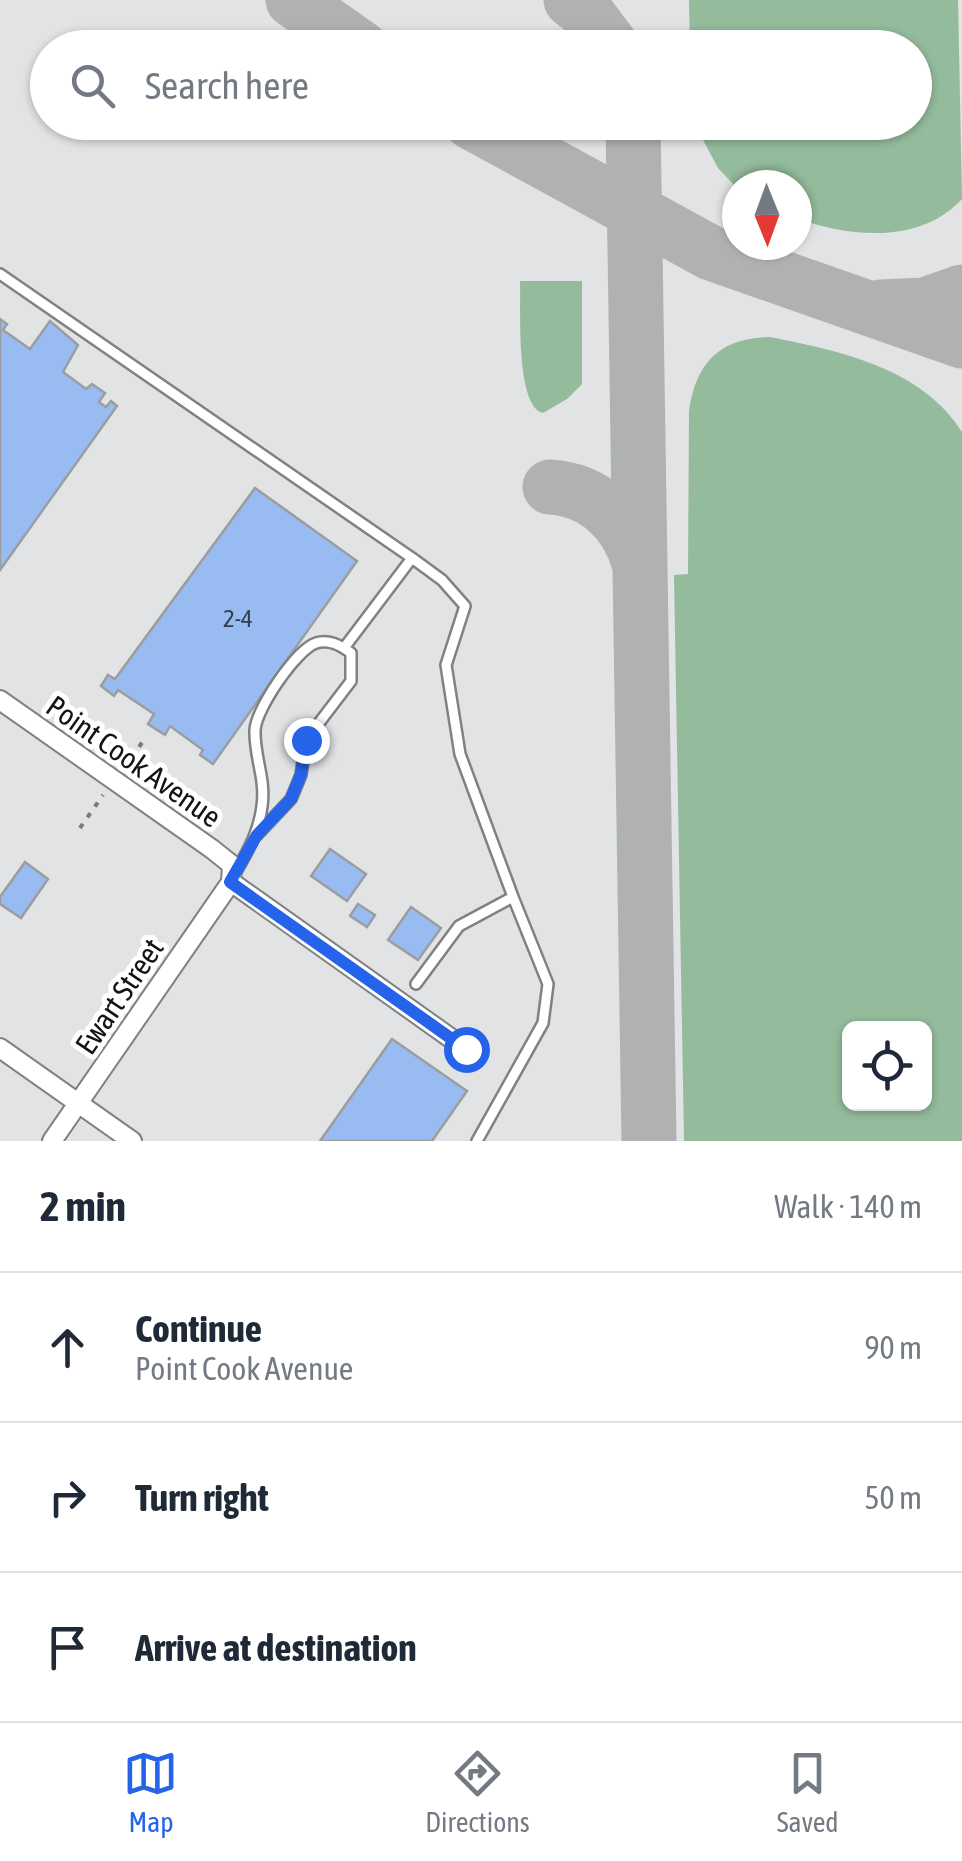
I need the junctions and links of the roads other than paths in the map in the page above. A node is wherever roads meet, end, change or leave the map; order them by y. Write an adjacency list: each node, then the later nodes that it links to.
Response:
1 (0, 274): 2 (lane)
2 (412, 558): 3 (lane); 7 (lane)
3 (344, 648): 5 (lane); 5 (lane)
4 (0, 700): 6 (street, Point Cook Avenue)
5 (257, 835): 6 (lane)
6 (230, 882): 10 (street, Point Cook Avenue); 11 (street, Ewart Street)
7 (513, 896): 8 (lane); 14 (lane)
8 (416, 984)
9 (0, 1048): 11 (street)
10 (466, 1049)
11 (78, 1103): 12 (street, Ewart Street); 13 (street)
12 (52, 1141)
13 (132, 1141)
14 (477, 1141)

